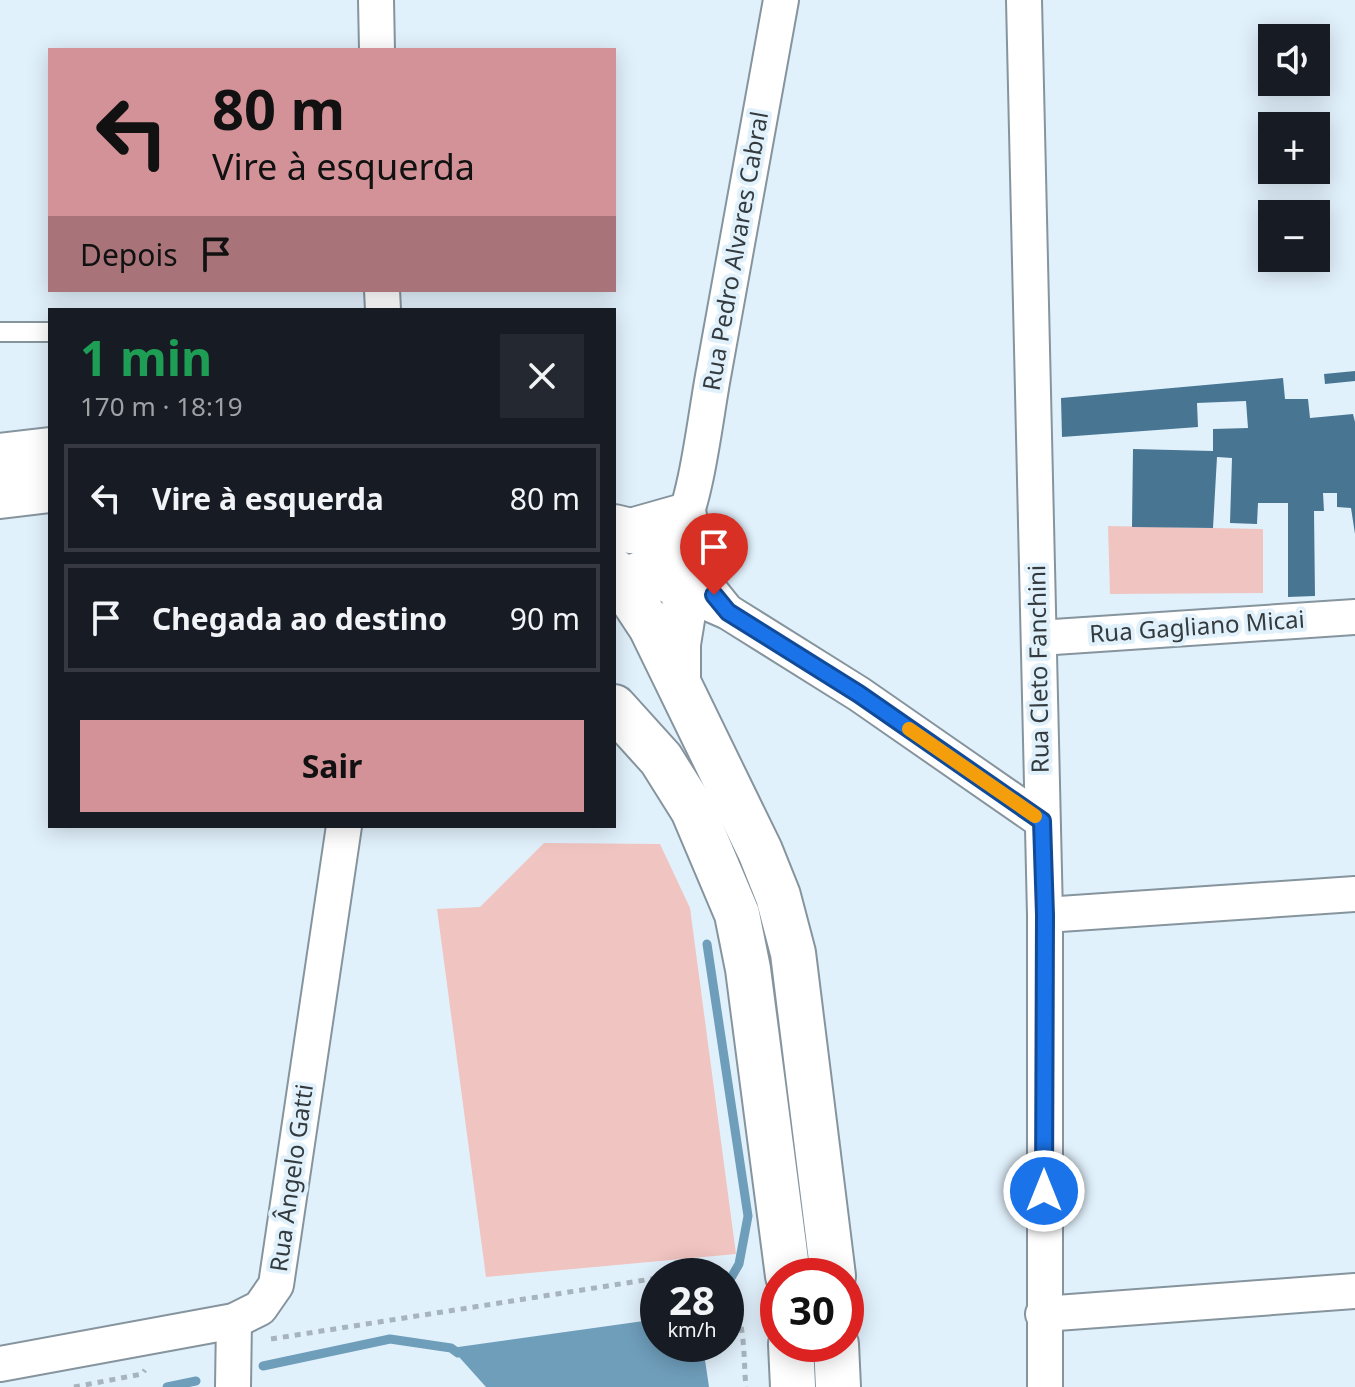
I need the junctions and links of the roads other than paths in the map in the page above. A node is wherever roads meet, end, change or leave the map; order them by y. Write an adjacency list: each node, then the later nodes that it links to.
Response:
1 (376, 0): 4 (street)
2 (781, 0): 12 (street, Rua Pedro Alvares Cabral)
3 (1024, 0): 14 (street, Rua Cleto Fanchini)
4 (377, 48)
5 (0, 332): 6 (lane)
6 (48, 332)
7 (48, 450): 8 (main road)
8 (0, 456)
9 (48, 490): 10 (main road)
10 (0, 496)
11 (616, 527): 12 (main road)
12 (656, 560): 15 (main road); 15 (main road); 17 (street)
13 (1355, 617): 14 (street, Rua Gagliano Micai)
14 (1039, 638): 17 (street, Rua Cleto Fanchini)
15 (678, 683): 22 (main road)
16 (616, 709): 21 (main road)
17 (1042, 821): 20 (street, Rua Cleto Fanchini)
18 (344, 828): 25 (street, Rua Ângelo Gatti)
19 (1355, 894): 20 (street)
20 (1045, 915): 24 (street, Rua Cleto Fanchini)
21 (786, 1258)
22 (831, 1258)
23 (1355, 1291): 24 (street)
24 (1043, 1314): 32 (street, Rua Cleto Fanchini)
25 (233, 1333): 28 (street, Rua Ângelo Gatti); 29 (street)
26 (792, 1362): 30 (main road)
27 (837, 1362): 31 (main road)
28 (0, 1364)
29 (233, 1387)
30 (793, 1387)
31 (838, 1387)
32 (1045, 1387)

